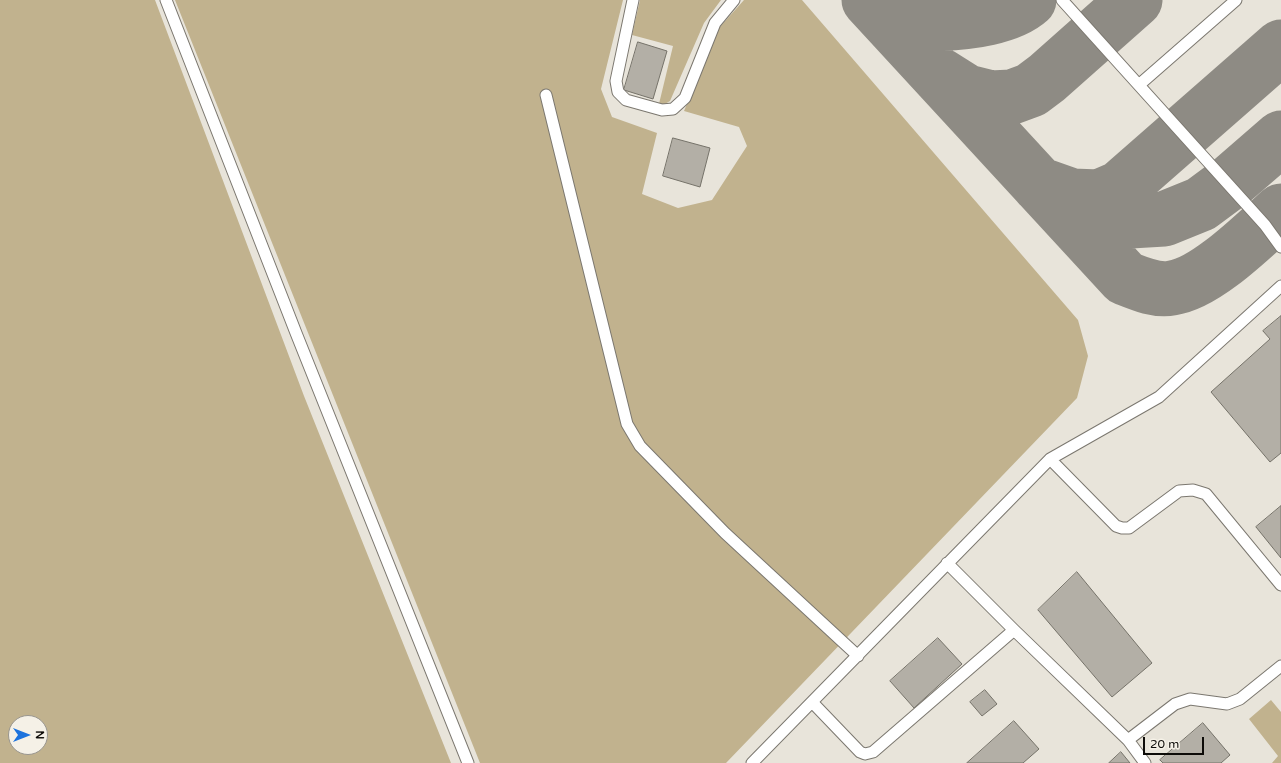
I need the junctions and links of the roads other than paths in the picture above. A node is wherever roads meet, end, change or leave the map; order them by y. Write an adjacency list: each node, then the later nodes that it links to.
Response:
1 (166, 0): 18 (lane)
2 (633, 0): 3 (lane)
3 (734, 0)
4 (1062, 0): 6 (lane)
5 (1236, 0): 6 (lane)
6 (1140, 84): 8 (lane)
7 (546, 95): 14 (lane)
8 (1281, 247)
9 (1281, 286): 10 (lane)
10 (1050, 459): 11 (lane); 12 (lane)
11 (947, 563): 13 (lane); 14 (lane)
12 (1281, 586)
13 (1014, 630): 16 (lane); 17 (lane)
14 (858, 656): 16 (lane)
15 (1281, 666): 17 (lane)
16 (812, 702): 19 (lane)
17 (1128, 740): 20 (lane)
18 (468, 763)
19 (752, 763)
20 (1145, 763)

